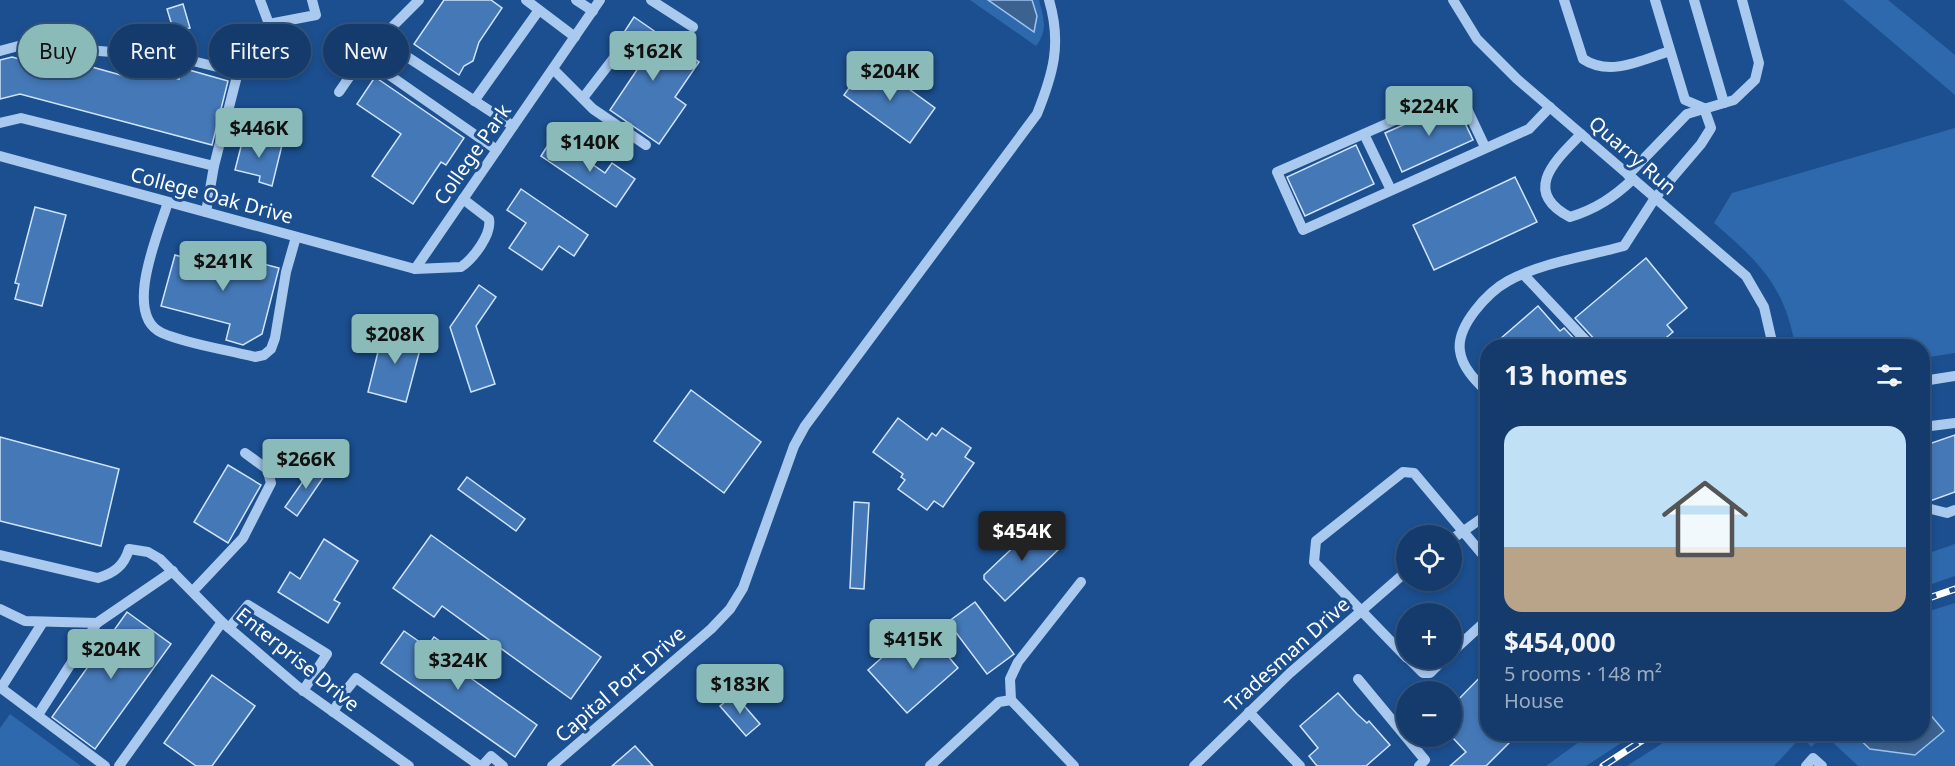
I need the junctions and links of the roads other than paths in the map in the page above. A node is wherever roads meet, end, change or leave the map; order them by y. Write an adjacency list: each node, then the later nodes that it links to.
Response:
1 (260, 0): 2 (street)
2 (312, 0)
3 (418, 0): 24 (street)
4 (526, 0): 14 (street)
5 (576, 0): 15 (street)
6 (600, 0): 15 (street, College Park)
7 (651, 0): 16 (street)
8 (1049, 0): 87 (street, Capital Port Drive)
9 (1453, 0): 26 (street, Quarry Run)
10 (1564, 0): 19 (street)
11 (1655, 0): 19 (street)
12 (1694, 0): 25 (street)
13 (1742, 0): 25 (street)
14 (539, 10): 17 (street); 24 (street)
15 (593, 11): 17 (street, College Park)
16 (693, 27)
17 (575, 37): 21 (street, College Park)
18 (0, 51): 36 (street)
19 (1670, 51): 27 (street)
20 (613, 59): 23 (street)
21 (553, 69): 23 (street); 29 (street, College Park)
22 (339, 92): 34 (street)
23 (583, 98): 32 (street)
24 (474, 101): 29 (street)
25 (1724, 103): 27 (street)
26 (1550, 107): 31 (street, Quarry Run); 33 (street)
27 (1704, 108): 37 (street); 39 (street)
28 (0, 123): 36 (street)
29 (513, 126): 34 (street, College Park)
30 (1364, 134): 33 (street); 38 (street); 38 (street)
31 (1581, 134): 37 (street, Quarry Run); 37 (street)
32 (646, 145)
33 (1485, 147): 38 (street)
34 (497, 150): 40 (street, College Park)
35 (0, 156): 41 (street, College Oak Drive)
36 (214, 166): 42 (street)
37 (1631, 177): 39 (street, Quarry Run)
38 (1391, 190)
39 (1655, 198): 45 (street); 47 (street, Quarry Run)
40 (463, 199): 44 (street, College Park); 44 (street, College Oak Drive)
41 (168, 202): 42 (street, College Oak Drive); 43 (street)
42 (206, 212): 43 (street, College Oak Drive)
43 (296, 237): 44 (street, College Oak Drive)
44 (415, 269)
45 (1524, 275): 46 (street); 50 (street)
46 (1584, 339)
47 (1771, 339)
48 (1955, 376): 49 (street)
49 (1930, 380)
50 (1480, 385)
51 (1955, 423): 52 (street)
52 (1930, 426)
53 (245, 453): 64 (street)
54 (1930, 509): 55 (street)
55 (1955, 510)
56 (1480, 519): 58 (street)
57 (1457, 525): 66 (street)
58 (1462, 531): 59 (street)
59 (1480, 552)
60 (0, 555): 61 (street, Enterprise Drive)
61 (173, 571): 64 (street, Enterprise Drive); 68 (street)
62 (1396, 581): 66 (street, Tradesman Drive)
63 (1081, 582): 78 (street)
64 (193, 591): 69 (street, Enterprise Drive)
65 (0, 609): 67 (street)
66 (1360, 612): 72 (street); 80 (street, Tradesman Drive)
67 (43, 622): 68 (street); 76 (street)
68 (97, 623): 81 (street)
69 (226, 625): 77 (street, Enterprise Drive); 77 (street); 83 (street)
70 (1480, 626): 71 (street)
71 (1462, 643)
72 (1396, 647)
73 (1419, 669): 74 (street)
74 (1434, 669)
75 (1358, 679): 92 (street)
76 (1, 689): 81 (street)
77 (303, 691): 79 (street, Enterprise Drive)
78 (1011, 700): 88 (street); 89 (street)
79 (333, 712): 84 (street, Enterprise Drive); 85 (street)
80 (1249, 712): 90 (street, Tradesman Drive); 91 (street)
81 (38, 715): 82 (street)
82 (105, 766)
83 (119, 766)
84 (409, 766)
85 (481, 766): 86 (street)
86 (503, 766)
87 (552, 766)
88 (930, 766)
89 (1074, 766)
90 (1194, 766)
91 (1300, 766)
92 (1419, 766)
93 (1806, 766): 94 (street)
94 (1821, 766)

